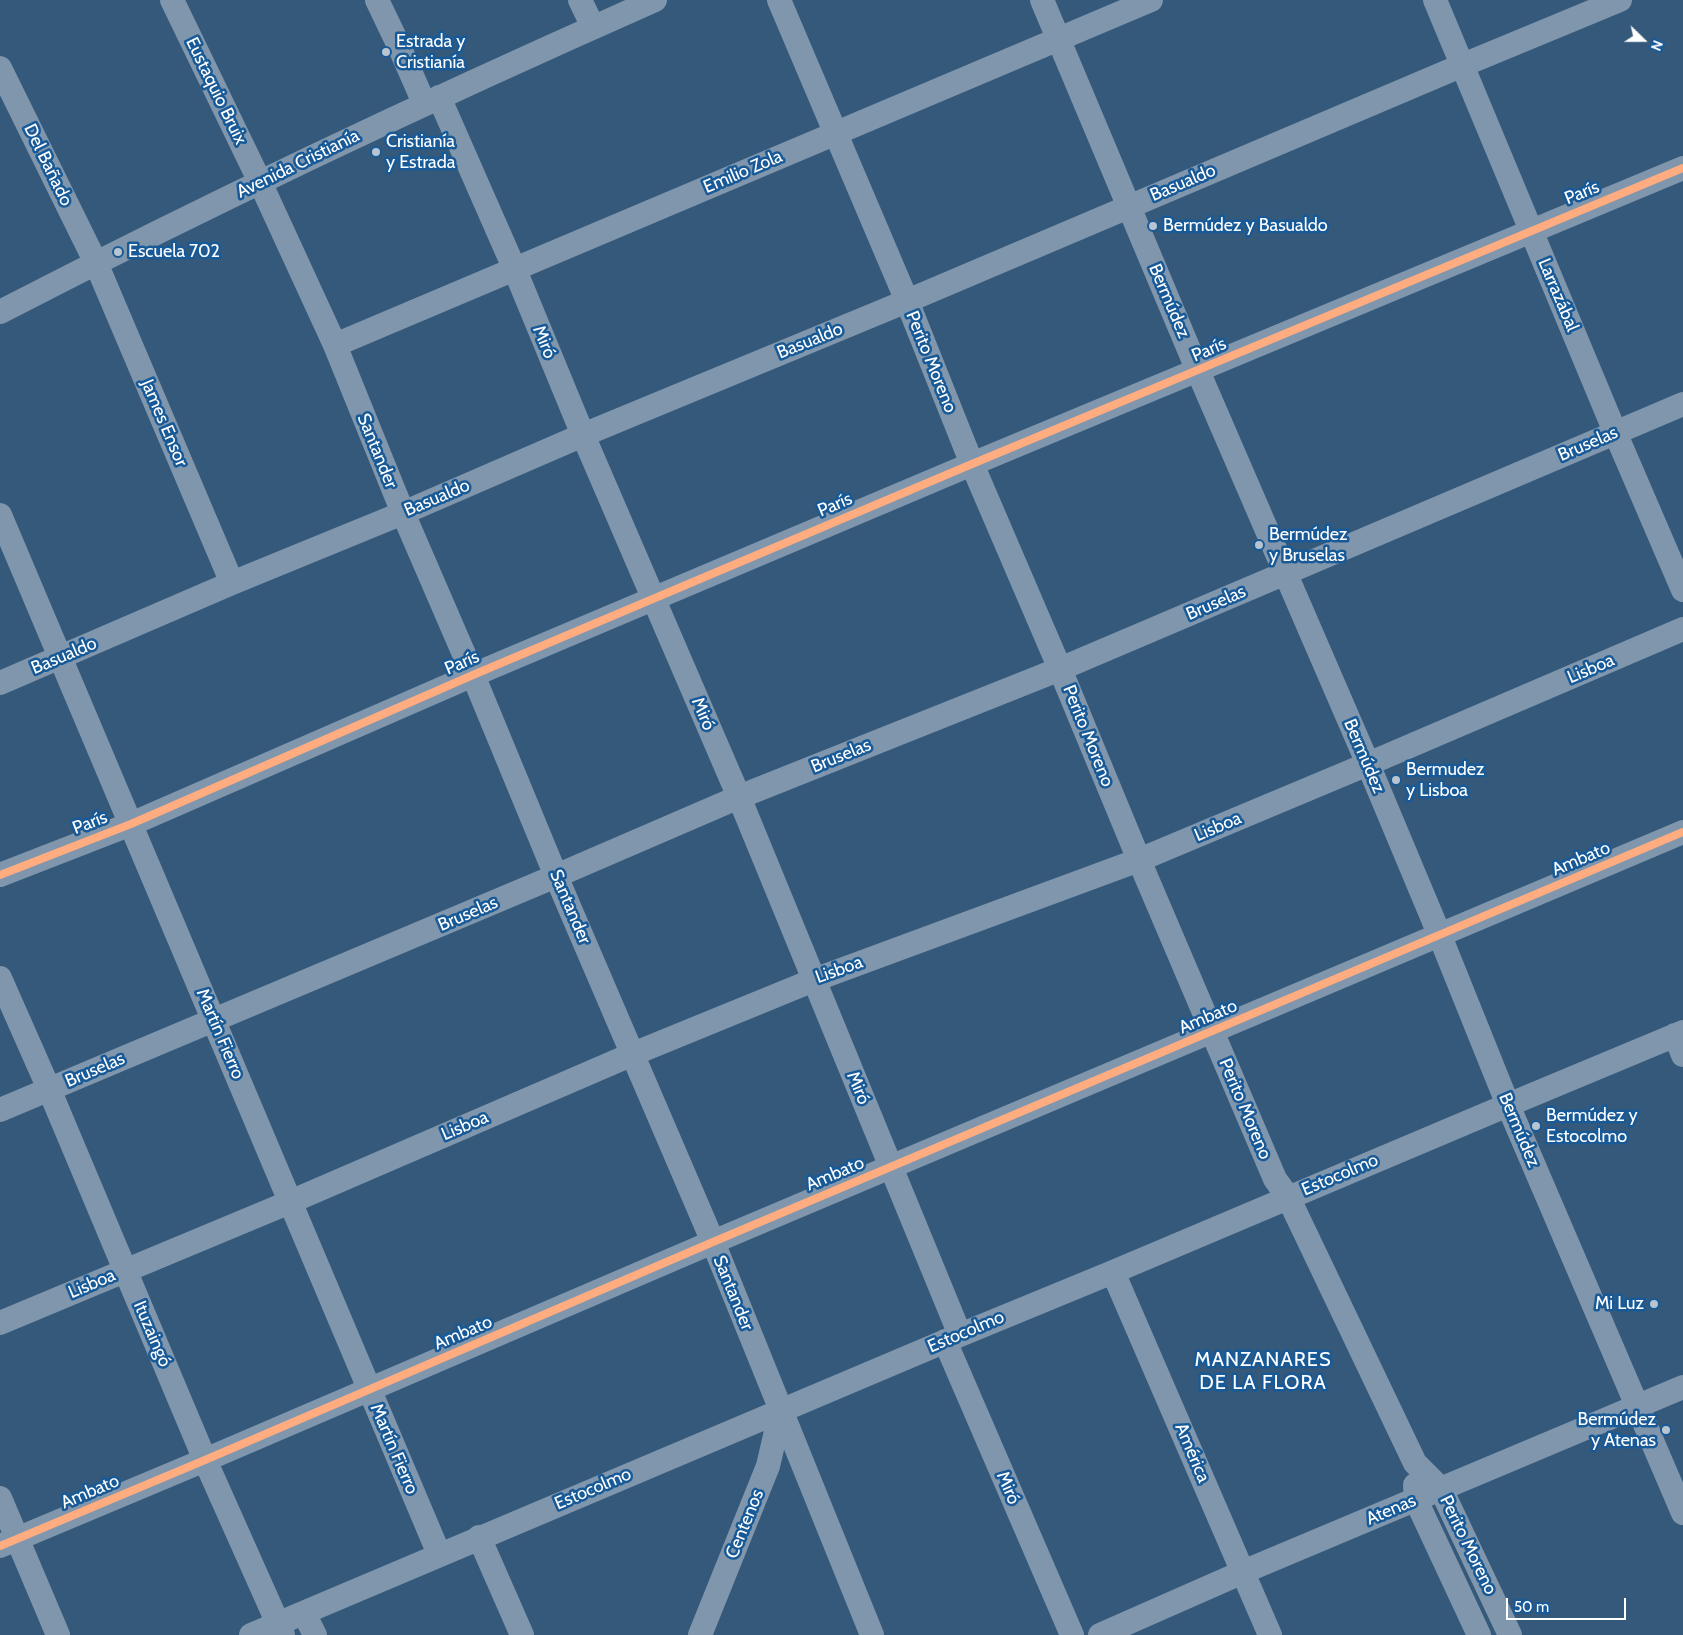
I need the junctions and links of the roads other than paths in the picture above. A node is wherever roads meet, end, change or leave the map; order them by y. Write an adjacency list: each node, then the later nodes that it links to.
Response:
1 (172, 0): 17 (street, Eustaquio Bruix)
2 (377, 0): 14 (street, Miró)
3 (580, 0): 10 (street)
4 (654, 0): 10 (street, Avenida Cristianía)
5 (779, 0): 15 (street, Perito Moreno)
6 (1042, 0): 11 (street, Bermúdez)
7 (1151, 0): 11 (street, Emilio Zola)
8 (1435, 0): 12 (street, Larrazábal)
9 (1620, 0): 12 (street, Basualdo)
10 (593, 27): 14 (street, Avenida Cristianía)
11 (1058, 38): 15 (street, Emilio Zola); 18 (street, Bermúdez)
12 (1463, 65): 18 (street, Basualdo); 19 (street, Larrazábal)
13 (0, 68): 20 (street, Del Bañado)
14 (432, 100): 17 (street, Avenida Cristianía); 21 (street, Miró)
15 (834, 133): 21 (street, Emilio Zola); 22 (street, Perito Moreno)
16 (1683, 168): 19 (street, París)
17 (260, 182): 20 (street, Avenida Cristianía); 24 (street, Santander)
18 (1128, 206): 22 (street, Basualdo); 25 (street, Bermúdez)
19 (1530, 230): 25 (street, París); 27 (street, Larrazábal)
20 (96, 262): 23 (street, Avenida Cristianía); 33 (street, James Ensor)
21 (515, 270): 24 (street, Emilio Zola); 28 (street, Miró)
22 (907, 301): 28 (street, Basualdo); 29 (street, Perito Moreno)
23 (0, 312)
24 (335, 345): 30 (street, Santander)
25 (1198, 371): 29 (street, París); 32 (street, Bermúdez)
26 (1683, 404): 27 (street, Bruselas)
27 (1615, 432): 32 (street, Bruselas); 34 (street, Larrazábal)
28 (583, 435): 30 (street, Basualdo); 35 (street, Miró)
29 (972, 464): 35 (street, París); 38 (street, Perito Moreno)
30 (403, 513): 33 (street, Basualdo); 39 (street, Santander)
31 (0, 515): 37 (street, Martín Fierro)
32 (1286, 574): 38 (street, Bruselas); 41 (street, Bermúdez)
33 (232, 583): 37 (street, Basualdo)
34 (1683, 590)
35 (654, 599): 39 (street, París); 42 (street, Miró)
36 (1683, 629): 41 (street, Lisboa)
37 (61, 657): 40 (street, Basualdo); 43 (street, Martín Fierro)
38 (1060, 669): 42 (street, Bruselas); 45 (street, Perito Moreno)
39 (473, 674): 43 (street, París); 47 (street, Santander)
40 (0, 683)
41 (1368, 764): 45 (street, Lisboa); 48 (street, Bermúdez)
42 (739, 797): 47 (street, Bruselas); 50 (street, Miró)
43 (131, 824): 46 (street, París); 51 (street, Martín Fierro)
44 (1683, 832): 48 (street, Ambato)
45 (1139, 860): 50 (street, Lisboa); 52 (street, Perito Moreno)
46 (0, 875)
47 (556, 876): 51 (street, Bruselas); 54 (street, Santander)
48 (1440, 936): 52 (street, Ambato); 56 (street, Bermúdez)
49 (0, 978): 55 (street, Ituzaingó)
50 (814, 980): 54 (street, Lisboa); 58 (street, Miró)
51 (214, 1020): 55 (street, Bruselas); 60 (street, Martín Fierro)
52 (1213, 1032): 58 (street, Ambato); 59 (street, Perito Moreno)
53 (1680, 1041): 56 (street, Estocolmo)
54 (632, 1054): 60 (street, Lisboa); 61 (street, Santander)
55 (49, 1089): 57 (street, Bruselas); 62 (street, Ituzaingó)
56 (1508, 1105): 59 (street, Estocolmo); 68 (street, Bermúdez)
57 (0, 1110)
58 (891, 1168): 61 (street, Ambato); 65 (street, Miró)
59 (1288, 1198): 63 (street, Estocolmo); 72 (street, Perito Moreno)
60 (290, 1202): 62 (street, Lisboa); 67 (street, Martín Fierro)
61 (712, 1242): 67 (street, Ambato); 69 (street, Santander)
62 (125, 1270): 64 (street, Lisboa); 71 (street, Ituzaingó)
63 (1113, 1272): 65 (street, Estocolmo); 81 (street, América)
64 (0, 1323)
65 (953, 1338): 69 (street, Estocolmo); 90 (street, Miró)
66 (1683, 1387): 68 (street, Atenas)
67 (369, 1390): 71 (street, Ambato); 80 (street, Martín Fierro)
68 (1637, 1406): 74 (street, Atenas); 77 (street, Bermúdez)
69 (781, 1410): 70 (street, Santander); 73 (street, Centenos); 78 (street, Estocolmo)
70 (799, 1456): 73 (street); 89 (street, Santander)
71 (205, 1460): 79 (street, Ambato); 83 (street, Ituzaingó)
72 (1415, 1463): 74 (street, Perito Moreno); 76 (street, Perito Moreno)
73 (768, 1464): 88 (street, Centenos)
74 (1440, 1489): 76 (street, Atenas); 94 (street, Perito Moreno)
75 (0, 1498): 79 (street)
76 (1416, 1500): 81 (street, Atenas); 93 (street, Perito Moreno)
77 (1683, 1513)
78 (479, 1537): 80 (street, Estocolmo); 87 (street)
79 (9, 1542): 84 (street)
80 (439, 1554): 82 (street, Estocolmo)
81 (1243, 1572): 91 (street, Atenas); 92 (street, América)
82 (304, 1613): 83 (street, Estocolmo); 86 (street)
83 (280, 1629): 85 (street, Estocolmo)
84 (58, 1635)
85 (251, 1635)
86 (314, 1635)
87 (522, 1635)
88 (700, 1635)
89 (872, 1635)
90 (1072, 1635)
91 (1100, 1635)
92 (1270, 1635)
93 (1479, 1635)
94 (1510, 1635)

